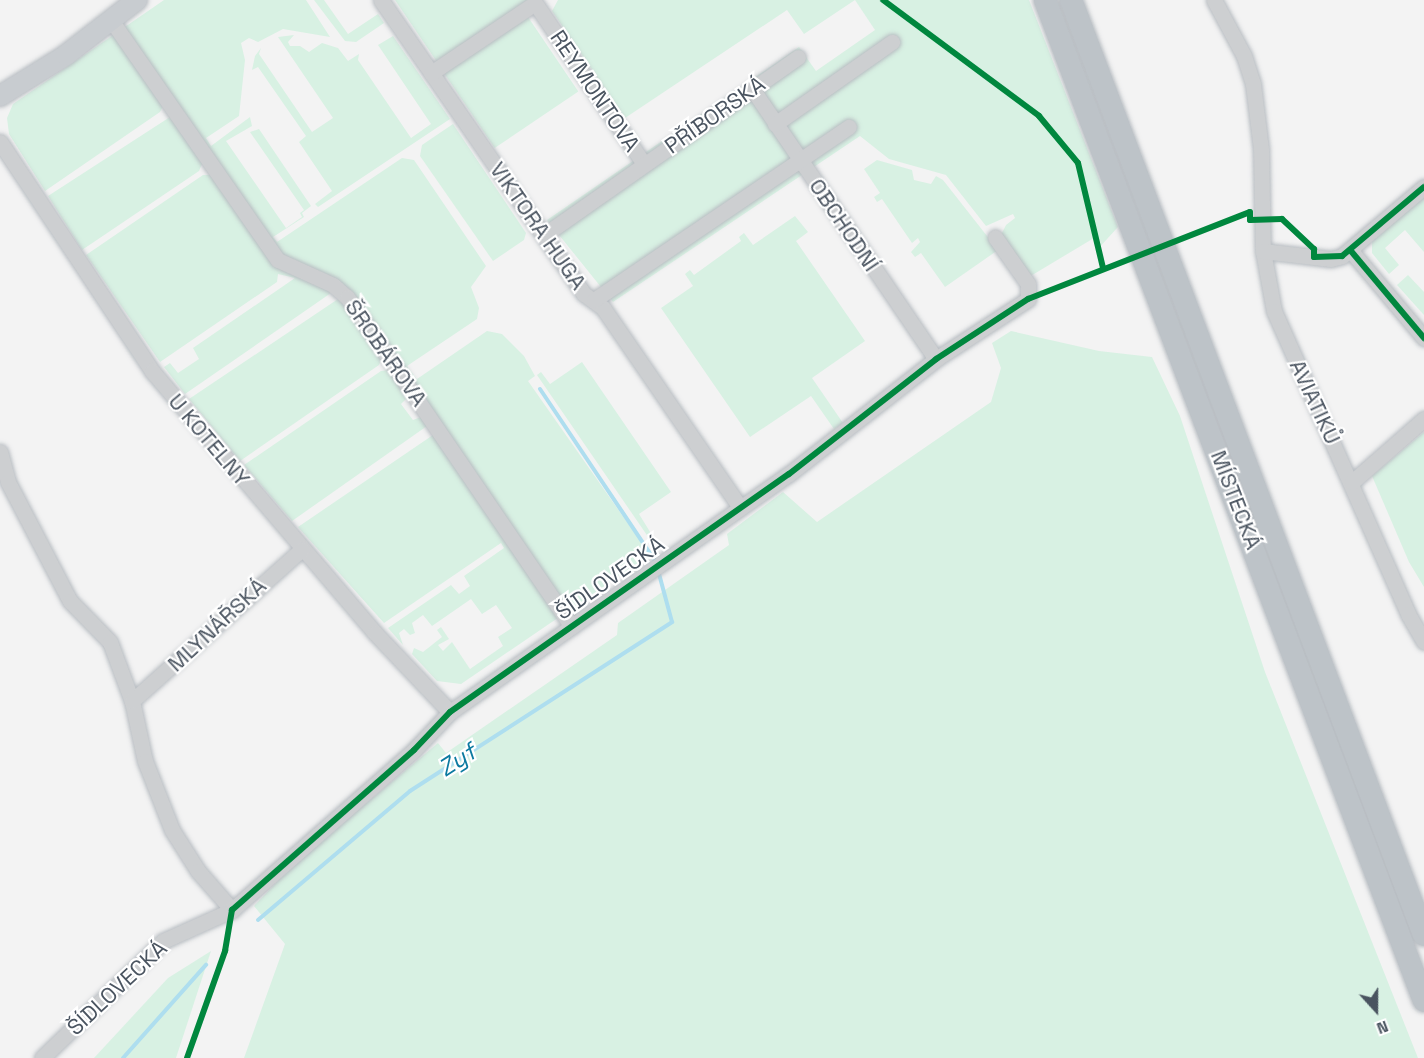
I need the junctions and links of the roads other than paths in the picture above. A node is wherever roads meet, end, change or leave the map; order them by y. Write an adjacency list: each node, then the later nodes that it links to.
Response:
1 (137, 0): 6 (main road)
2 (381, 0): 9 (street, VIKTORA HUGA)
3 (1045, 0): 38 (highway, MÍSTECKÁ)
4 (1071, 0): 34 (highway, MÍSTECKÁ)
5 (1214, 0): 20 (street, AVIATIKŮ)
6 (111, 20): 11 (main road); 30 (street, ŠROBÁROVA)
7 (892, 42): 12 (street, PŘÍBORSKÁ)
8 (798, 57): 10 (street, PŘÍBORSKÁ)
9 (431, 73): 16 (street, REYMONTOVA); 18 (street, VIKTORA HUGA)
10 (753, 90): 12 (street, OBCHODNÍ); 16 (street, PŘÍBORSKÁ)
11 (0, 96)
12 (775, 124): 15 (street, OBCHODNÍ)
13 (849, 127): 15 (street)
14 (0, 142): 29 (street, U KOTELNY)
15 (800, 160): 22 (street); 24 (street, OBCHODNÍ)
16 (644, 164): 18 (street, PŘÍBORSKÁ)
17 (1424, 187): 21 (street)
18 (544, 235): 22 (street, VIKTORA HUGA)
19 (995, 237): 24 (street, ŠÍDLOVECKÁ)
20 (1263, 251): 21 (street); 27 (street, AVIATIKŮ)
21 (1351, 251): 23 (street)
22 (594, 300): 28 (street, VIKTORA HUGA)
23 (1424, 338)
24 (936, 359): 28 (street, ŠÍDLOVECKÁ)
25 (1424, 419): 27 (street)
26 (0, 452): 32 (street)
27 (1352, 482): 31 (street, AVIATIKŮ)
28 (740, 507): 30 (street, ŠÍDLOVECKÁ)
29 (302, 549): 32 (street, MLYNÁŘSKÁ); 33 (street, U KOTELNY)
30 (572, 627): 33 (street, ŠÍDLOVECKÁ)
31 (1424, 642)
32 (132, 701): 36 (street)
33 (450, 712): 36 (street, ŠÍDLOVECKÁ)
34 (1387, 837): 35 (highway); 37 (highway, MÍSTECKÁ)
35 (1424, 901)
36 (232, 910): 39 (street, ŠÍDLOVECKÁ)
37 (1424, 935)
38 (1424, 1001)
39 (42, 1058)

